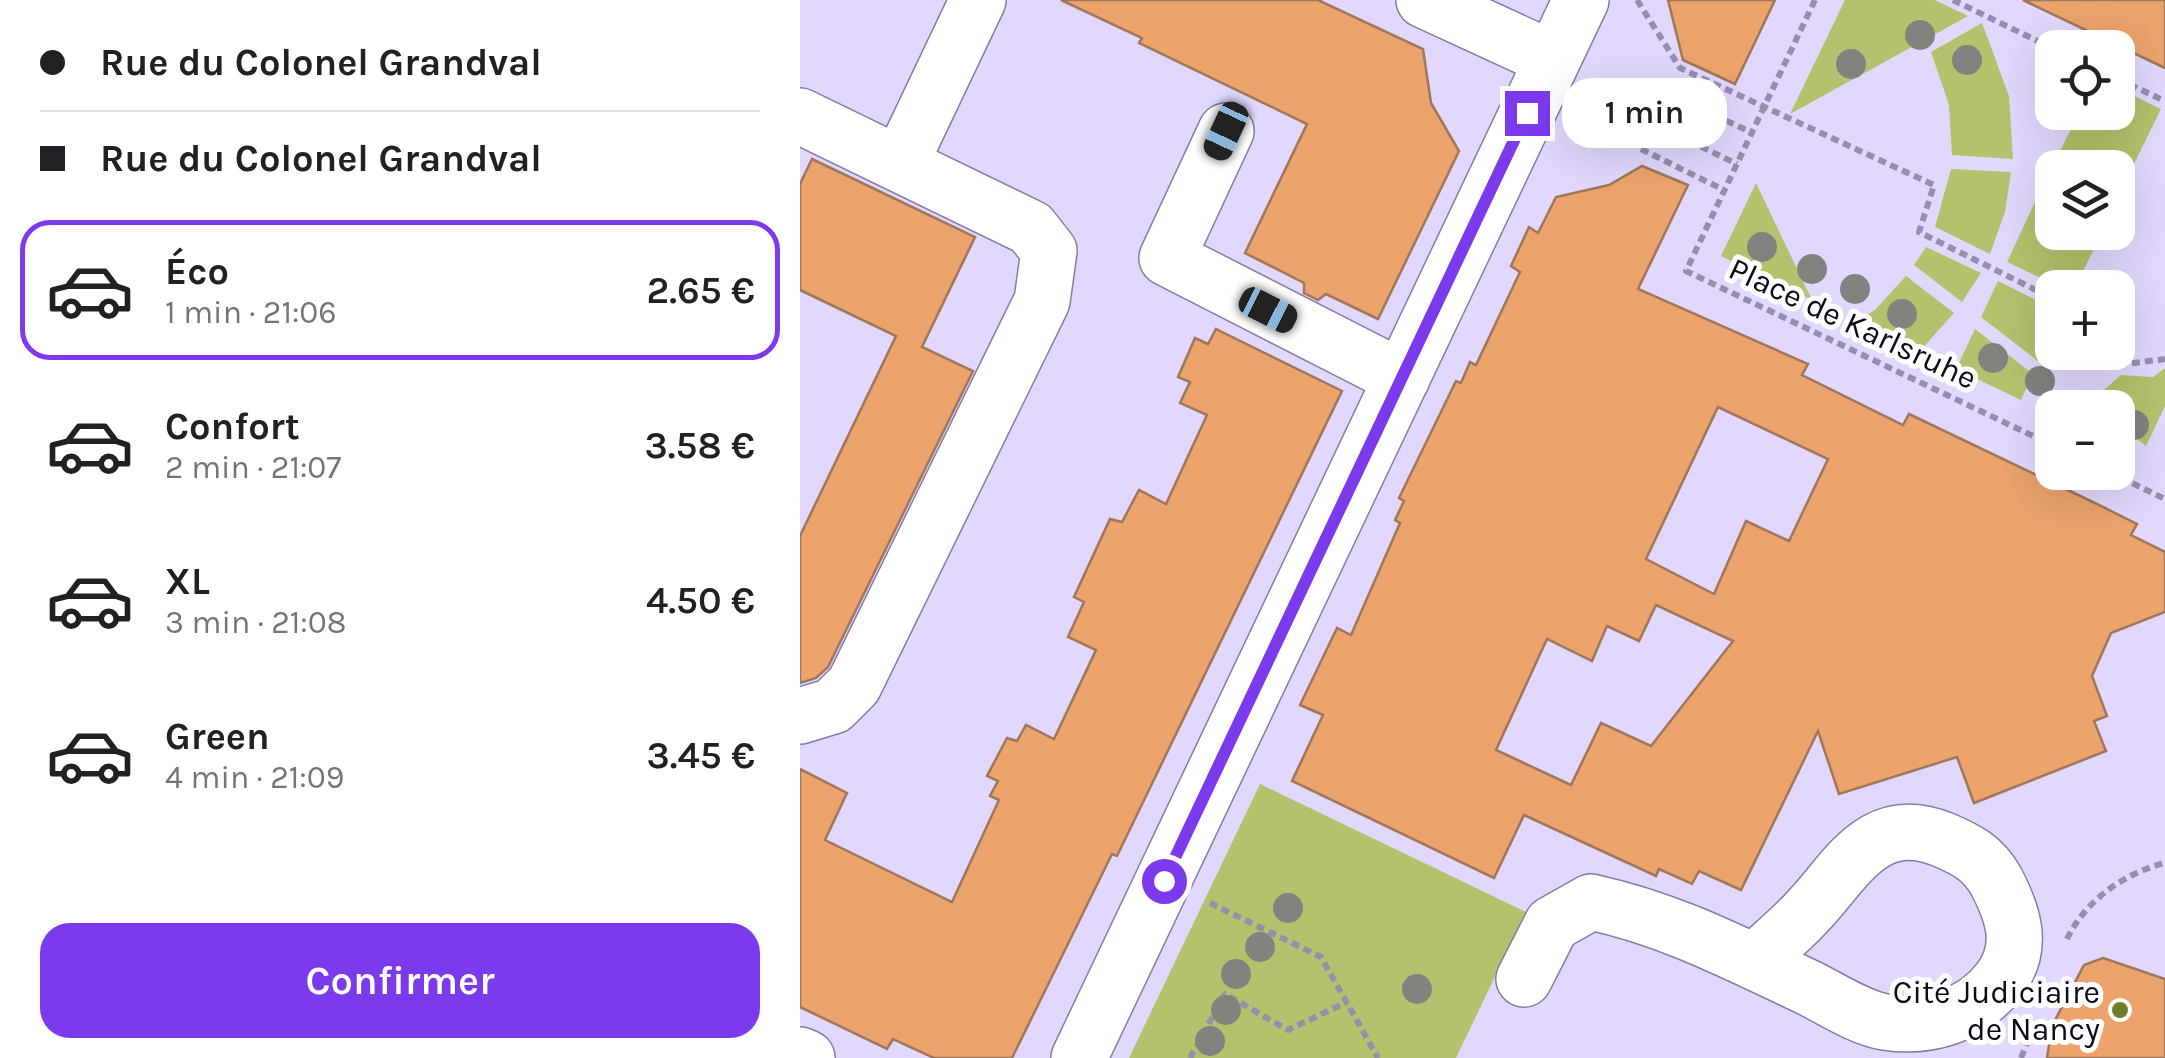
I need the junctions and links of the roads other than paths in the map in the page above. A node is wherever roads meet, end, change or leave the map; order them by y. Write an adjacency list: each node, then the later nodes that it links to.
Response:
1 (978, 0): 7 (street)
2 (1424, 0): 4 (street)
3 (1581, 0): 4 (street)
4 (1552, 59): 8 (street)
5 (800, 116): 7 (street)
6 (1226, 131): 8 (street)
7 (901, 162): 9 (street)
8 (1402, 378): 12 (street)
9 (800, 716)
10 (1754, 962): 10 (street); 11 (street)
11 (1524, 979)
12 (1079, 1058)

